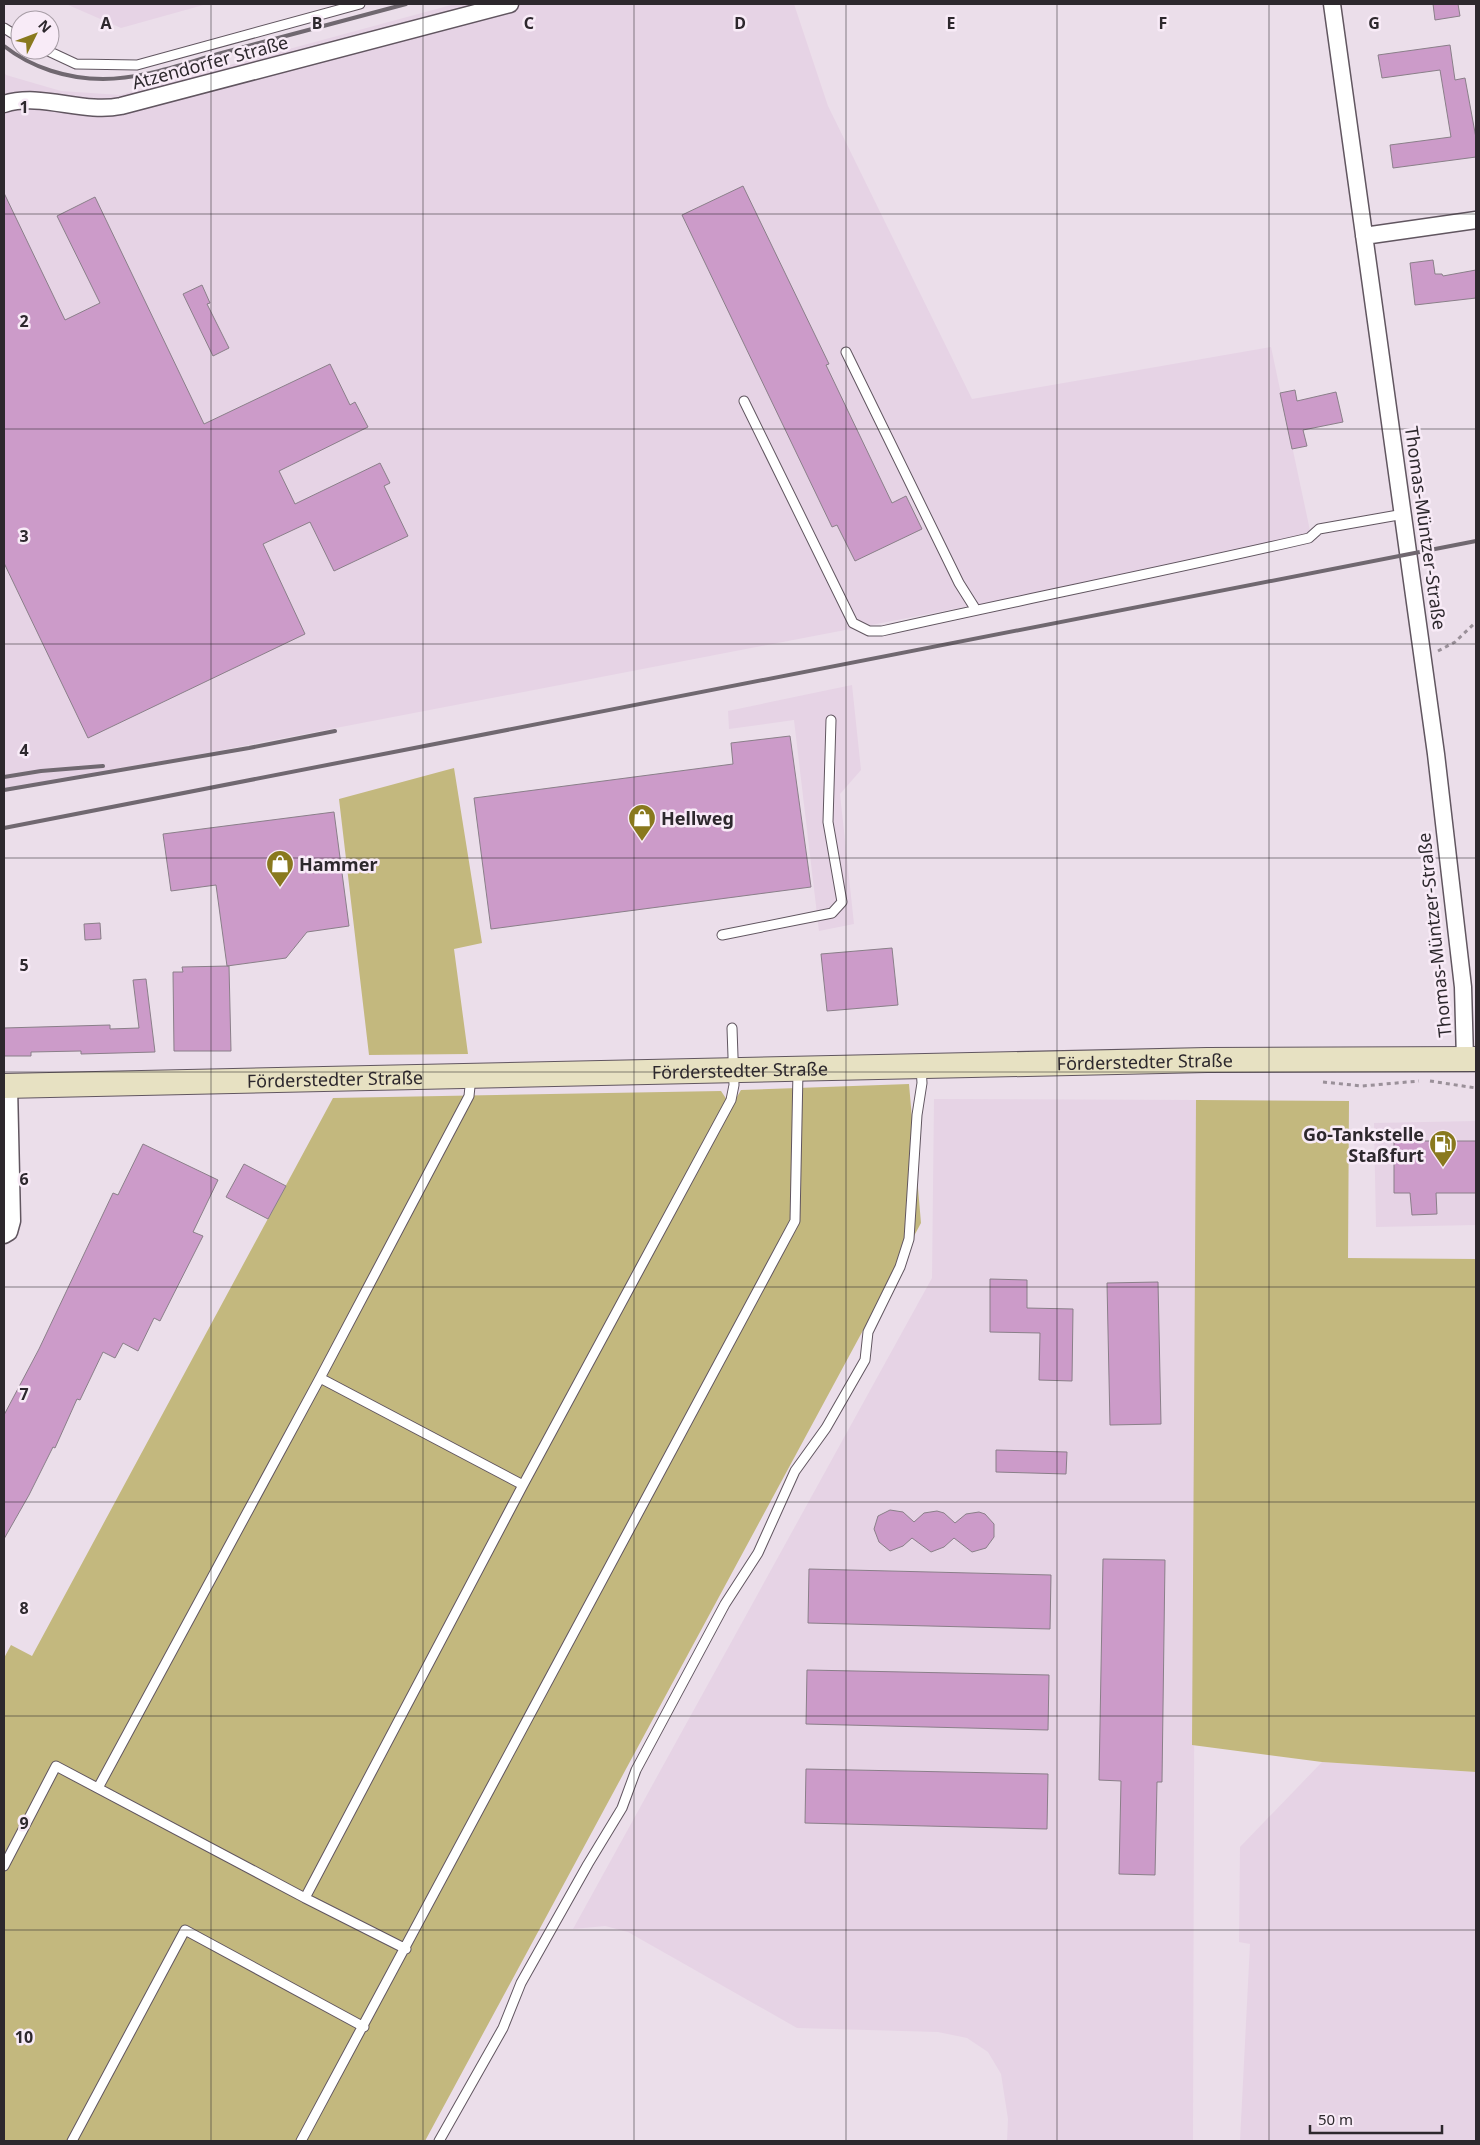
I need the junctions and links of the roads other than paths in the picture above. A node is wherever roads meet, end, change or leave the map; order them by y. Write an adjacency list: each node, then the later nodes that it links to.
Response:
1 (360, 4): 4 (lane)
2 (510, 4): 5 (street, Atzendorfer Straße)
3 (1332, 4): 7 (street, Thomas-Müntzer-Straße)
4 (60, 57)
5 (4, 104)
6 (1476, 220): 7 (street)
7 (1364, 236): 10 (street, Thomas-Müntzer-Straße)
8 (846, 352): 11 (lane)
9 (744, 401): 11 (lane)
10 (1404, 514): 11 (lane); 14 (street, Thomas-Müntzer-Straße)
11 (976, 610)
12 (831, 720): 13 (lane)
13 (722, 935)
14 (1463, 987): 15 (street); 17 (street, Thomas-Müntzer-Straße)
15 (1476, 1000)
16 (732, 1028): 20 (lane)
17 (1471, 1059): 18 (main road, Förderstedter Straße)
18 (921, 1067): 19 (main road, Förderstedter Straße); 33 (lane)
19 (798, 1070): 20 (main road, Förderstedter Straße); 29 (lane)
20 (734, 1071): 21 (main road, Förderstedter Straße); 25 (lane)
21 (470, 1076): 22 (main road, Förderstedter Straße); 24 (lane)
22 (6, 1086): 23 (street)
23 (4, 1235)
24 (320, 1378): 25 (lane); 26 (lane)
25 (524, 1484): 28 (lane)
26 (98, 1788): 27 (lane); 28 (lane)
27 (4, 1866)
28 (305, 1898): 29 (lane)
29 (406, 1949): 30 (lane)
30 (364, 2026): 31 (lane); 32 (lane)
31 (72, 2141)
32 (301, 2141)
33 (439, 2141)

